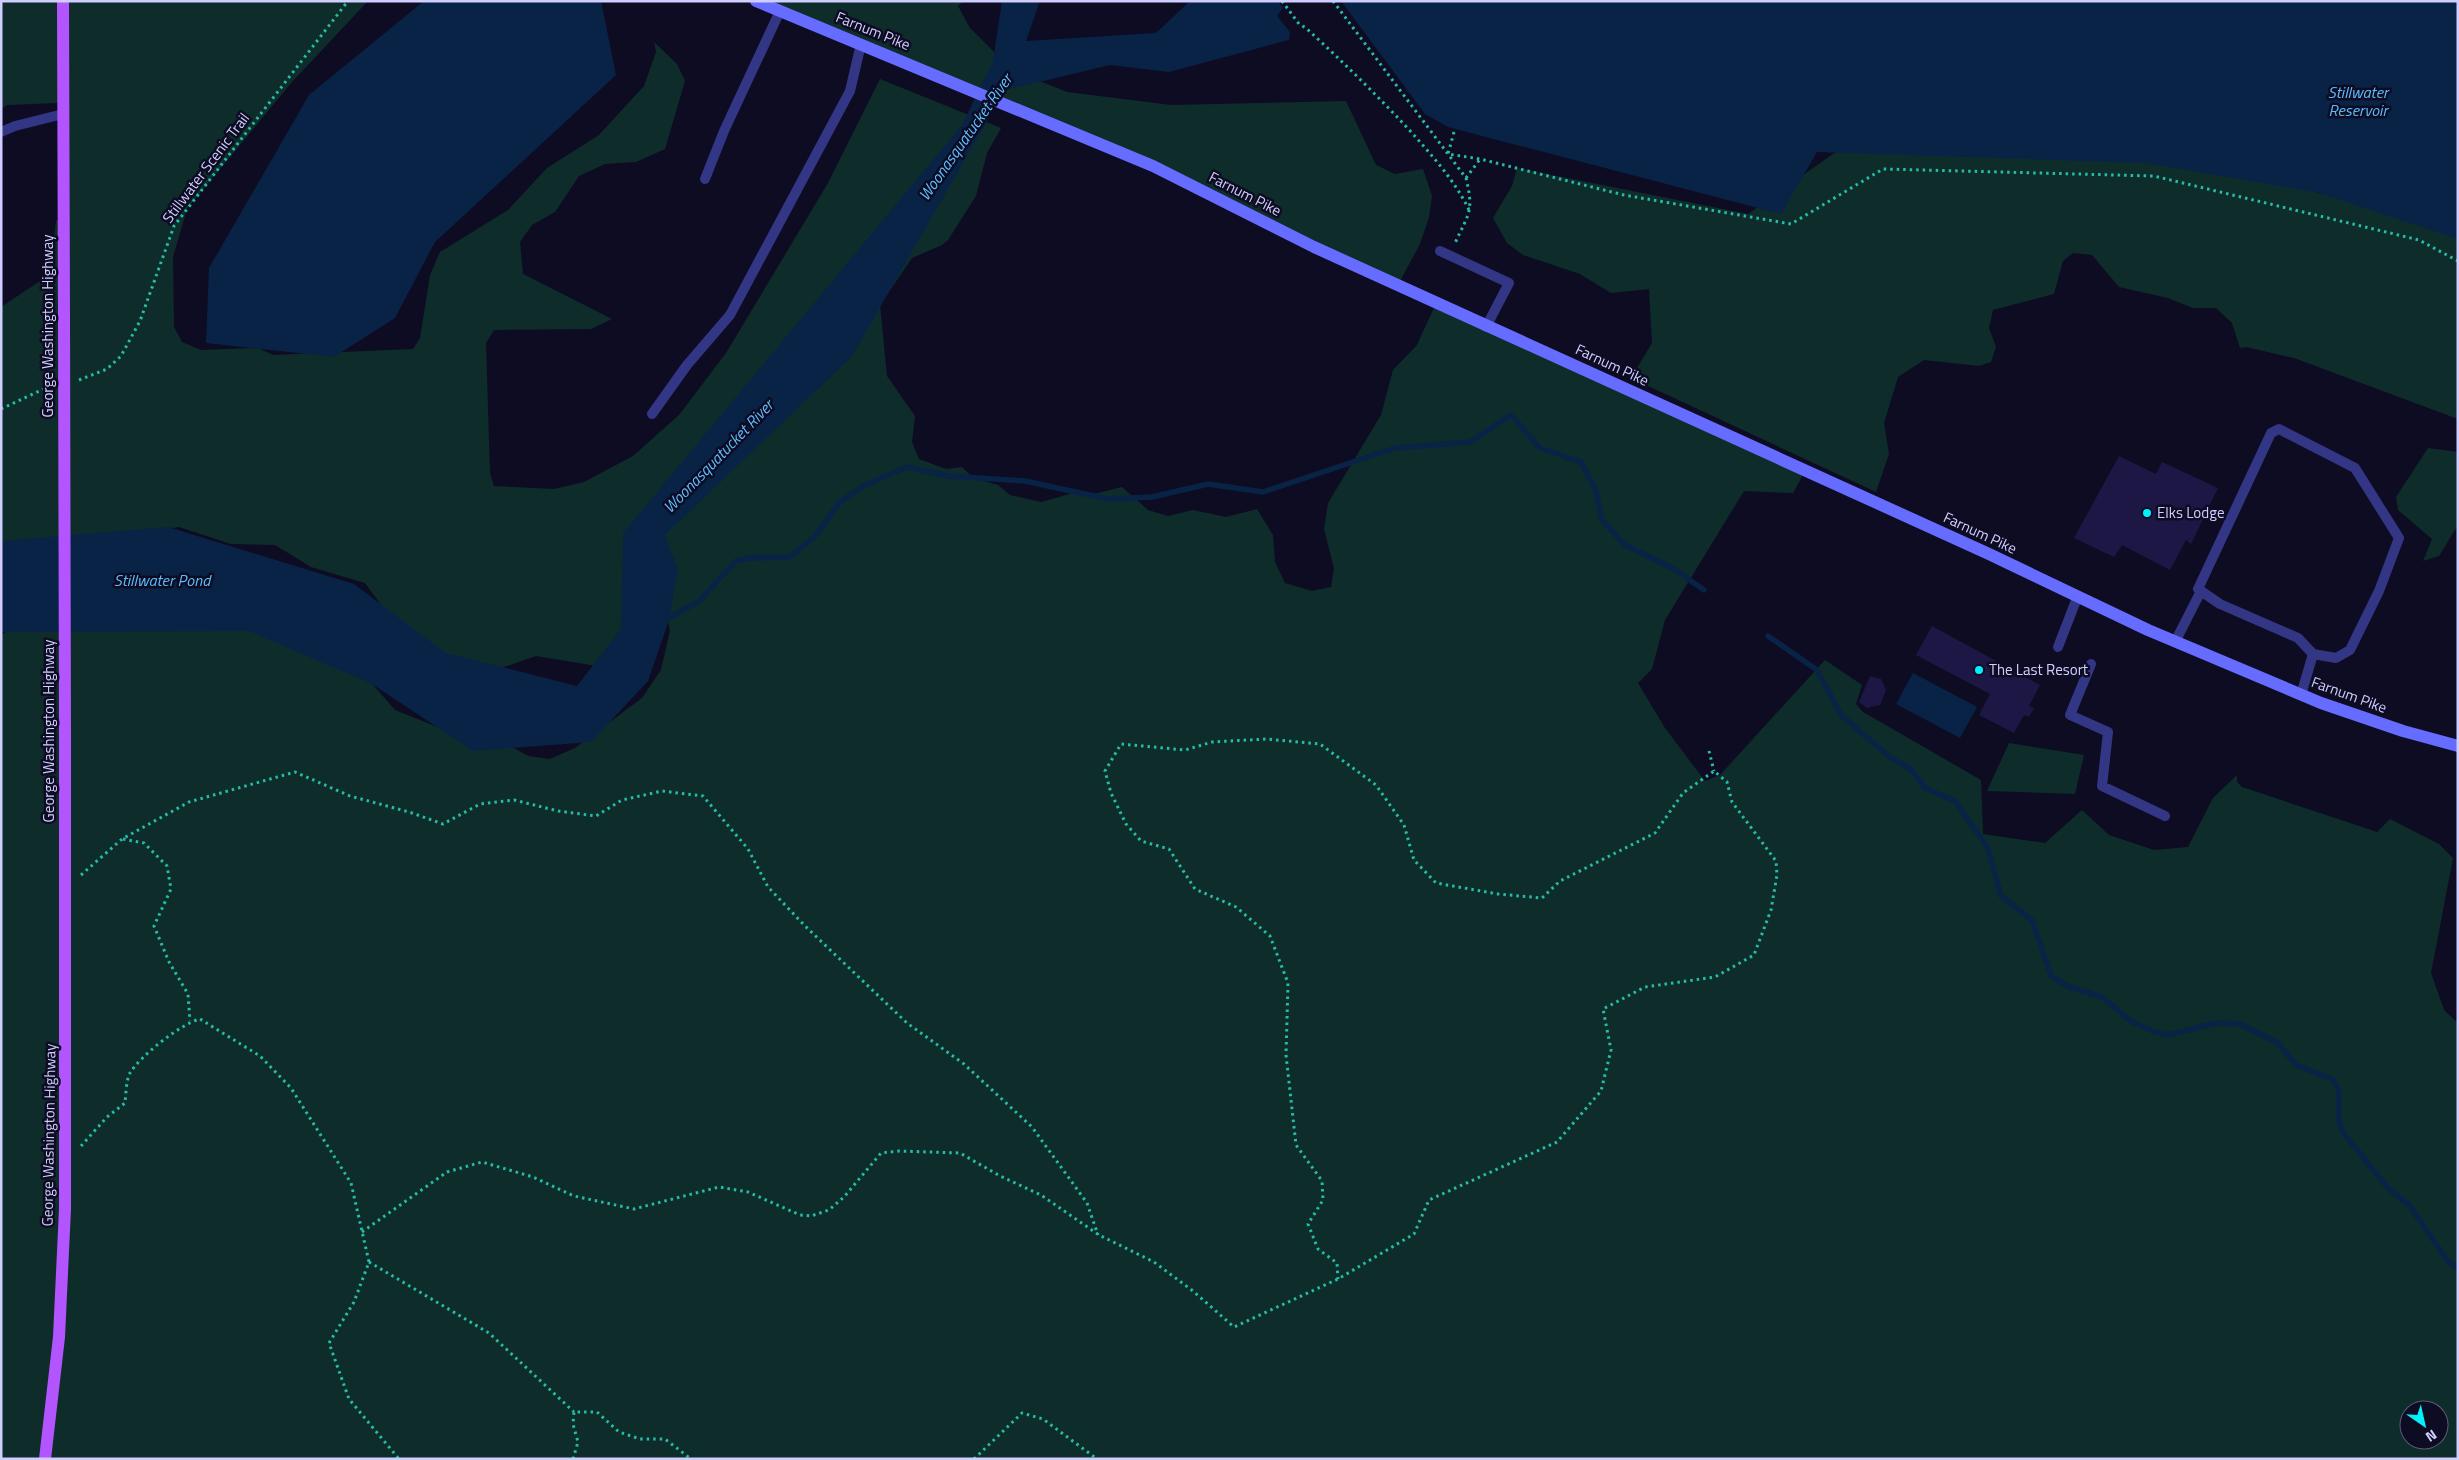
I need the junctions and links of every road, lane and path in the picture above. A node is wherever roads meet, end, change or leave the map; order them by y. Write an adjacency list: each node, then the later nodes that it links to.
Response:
1 (63, 1): 8 (main road, George Washington Highway)
2 (348, 1): 19 (path, Stillwater Scenic Trail)
3 (756, 1): 6 (main road, Farnum Pike)
4 (1282, 1): 15 (path)
5 (1333, 1): 11 (path)
6 (780, 11): 7 (main road, Farnum Pike); 14 (lane)
7 (861, 44): 18 (main road, Farnum Pike); 22 (lane)
8 (63, 114): 9 (lane); 35 (main road, George Washington Highway, bridge)
9 (1, 132)
10 (1454, 132): 11 (path)
11 (1448, 154): 12 (path); 13 (path)
12 (1480, 159): 13 (path); 17 (path)
13 (1466, 178): 15 (path)
14 (705, 179)
15 (1470, 212): 16 (path)
16 (1445, 253): 18 (lane)
17 (2458, 261)
18 (1486, 327): 24 (main road, Farnum Pike)
19 (75, 381)
20 (54, 385): 21 (path)
21 (1, 409)
22 (652, 414)
23 (2201, 591): 25 (lane); 27 (lane); 27 (lane)
24 (2078, 598): 25 (main road, Farnum Pike); 26 (lane)
25 (2175, 642): 29 (main road, Farnum Pike)
26 (2058, 647)
27 (2313, 654): 29 (lane)
28 (2091, 664): 33 (lane)
29 (2301, 694): 30 (main road, Farnum Pike)
30 (2458, 746)
31 (1709, 751): 32 (path)
32 (1714, 770): 41 (path); 41 (path)
33 (2165, 816)
34 (122, 839): 35 (path); 36 (path); 39 (path)
35 (66, 889): 37 (main road, George Washington Highway)
36 (190, 1021): 37 (path); 38 (path)
37 (66, 1163): 43 (main road, George Washington Highway)
38 (362, 1232): 39 (path); 40 (path)
39 (1098, 1235): 41 (path)
40 (369, 1262): 42 (path); 44 (path)
41 (1338, 1279)
42 (574, 1412): 45 (path); 46 (path)
43 (44, 1459)
44 (399, 1459)
45 (573, 1459)
46 (691, 1459)
47 (974, 1459): 48 (path)
48 (1097, 1459)

